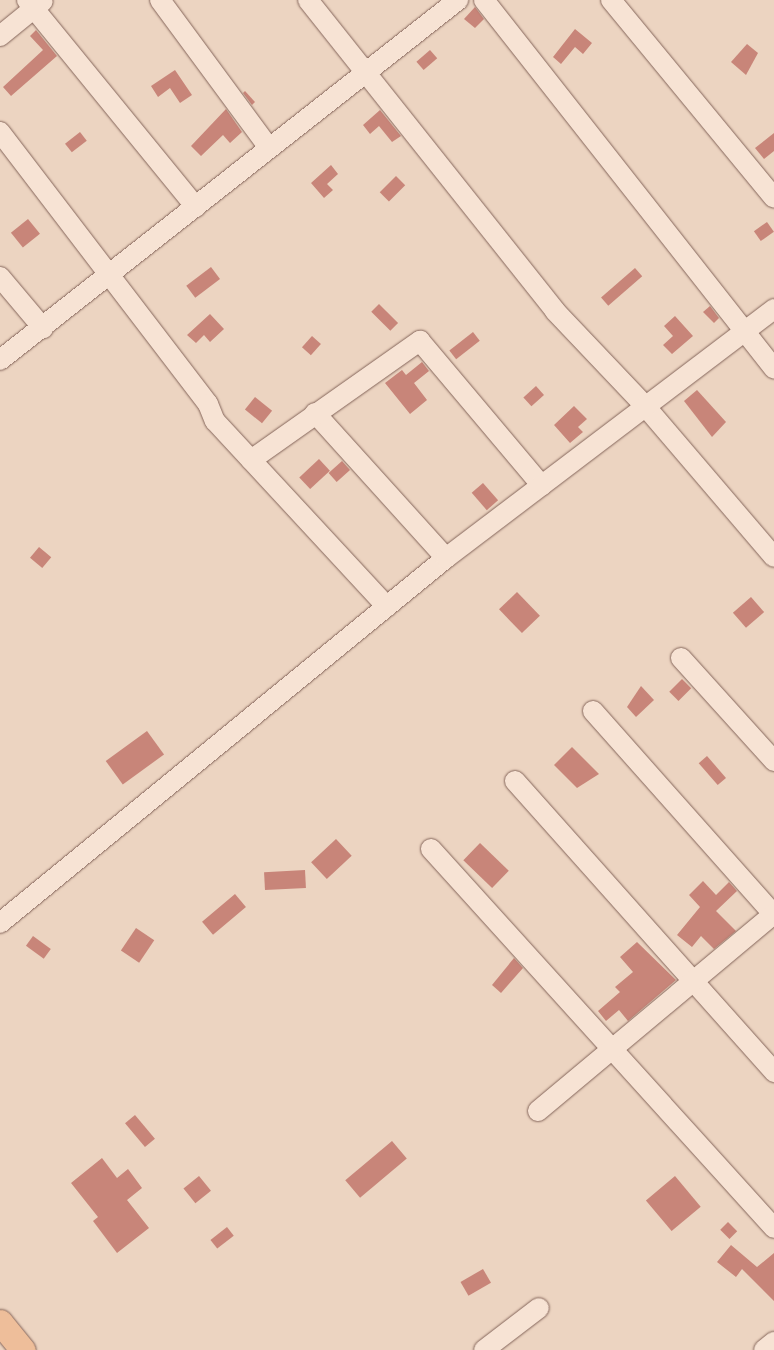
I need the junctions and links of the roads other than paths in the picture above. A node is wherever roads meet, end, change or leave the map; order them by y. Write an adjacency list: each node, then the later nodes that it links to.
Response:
1 (160, 0): 10 (street)
2 (308, 0): 8 (street)
3 (458, 0): 8 (street)
4 (484, 0): 17 (street)
5 (610, 0): 11 (street)
6 (35, 3): 7 (street); 12 (street)
7 (0, 36)
8 (363, 72): 10 (street); 20 (street)
9 (0, 132): 13 (street)
10 (268, 148): 12 (street)
11 (774, 198)
12 (196, 207): 13 (street)
13 (112, 275): 16 (street); 22 (street)
14 (0, 277): 16 (street)
15 (774, 309): 17 (street)
16 (43, 328): 18 (street)
17 (746, 330): 19 (street); 20 (street)
18 (0, 360)
19 (774, 368)
20 (646, 407): 23 (street); 24 (street)
21 (315, 413): 22 (street); 23 (street); 25 (street)
22 (251, 460): 26 (street)
23 (542, 486): 25 (street)
24 (774, 557)
25 (446, 558): 26 (street)
26 (387, 607): 33 (street)
27 (681, 658): 29 (street)
28 (593, 711): 32 (street)
29 (774, 761)
30 (515, 781): 34 (street)
31 (431, 849): 35 (street)
32 (774, 914): 34 (street)
33 (0, 923)
34 (694, 985): 35 (street); 36 (street)
35 (613, 1049): 37 (street); 38 (street)
36 (774, 1072)
37 (538, 1111)
38 (774, 1228)
39 (539, 1308): 43 (street)
40 (0, 1322): 42 (main road)
41 (774, 1342): 44 (street)
42 (23, 1350)
43 (484, 1350)
44 (764, 1350)

